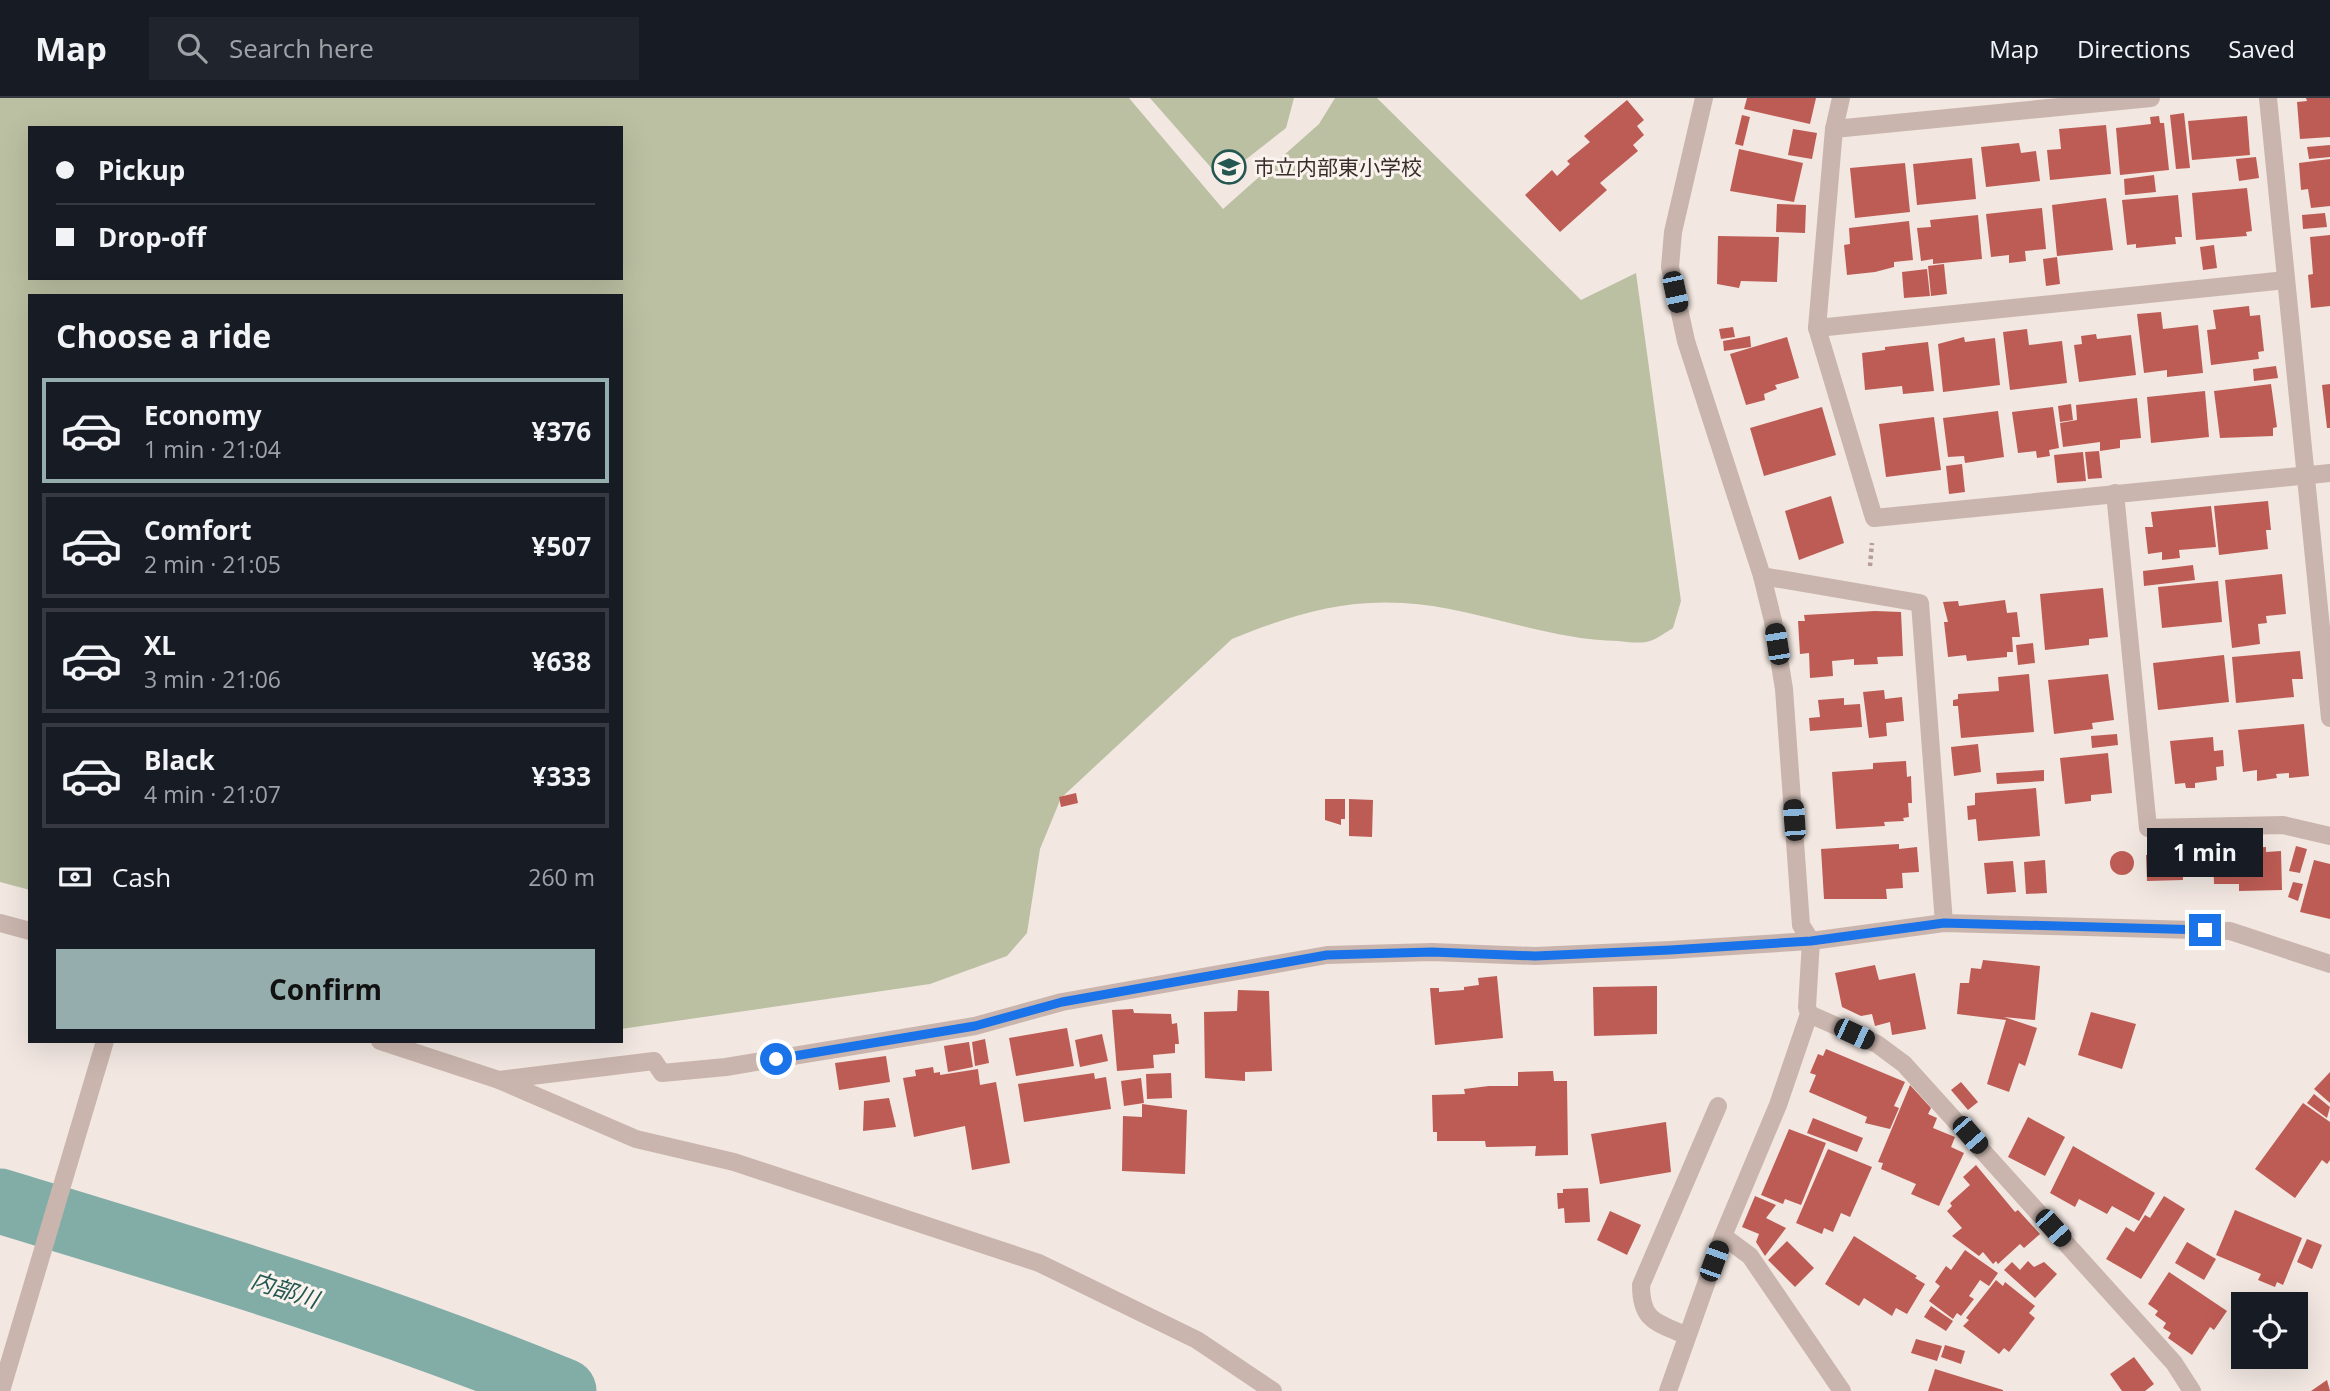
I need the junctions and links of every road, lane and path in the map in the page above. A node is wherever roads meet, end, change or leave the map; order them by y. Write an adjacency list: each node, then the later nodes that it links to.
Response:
1 (1704, 98): 12 (street)
2 (1841, 98): 5 (street)
3 (2151, 98): 5 (street)
4 (2268, 98): 6 (street)
5 (1834, 129): 7 (street)
6 (2286, 280): 7 (street); 9 (street)
7 (1817, 328): 11 (street)
8 (2330, 473): 9 (street)
9 (2305, 475): 10 (street); 14 (street)
10 (2115, 493): 11 (street); 15 (street)
11 (1874, 518): 13 (path)
12 (1762, 576): 13 (street); 19 (street)
13 (1867, 594): 17 (street)
14 (2330, 718)
15 (2330, 836)
16 (0, 923): 18 (street)
17 (1944, 923): 19 (street); 20 (street)
18 (28, 930)
19 (1811, 941): 21 (street); 24 (street)
20 (2330, 964)
21 (1809, 1014): 26 (street); 32 (street)
22 (104, 1043): 28 (street)
23 (386, 1043): 24 (street)
24 (499, 1080): 29 (street)
25 (1718, 1106): 27 (street)
26 (1723, 1237): 27 (street); 31 (street)
27 (1687, 1336): 30 (street)
28 (1, 1391)
29 (1273, 1391)
30 (1668, 1391)
31 (1842, 1391)
32 (2192, 1391)

